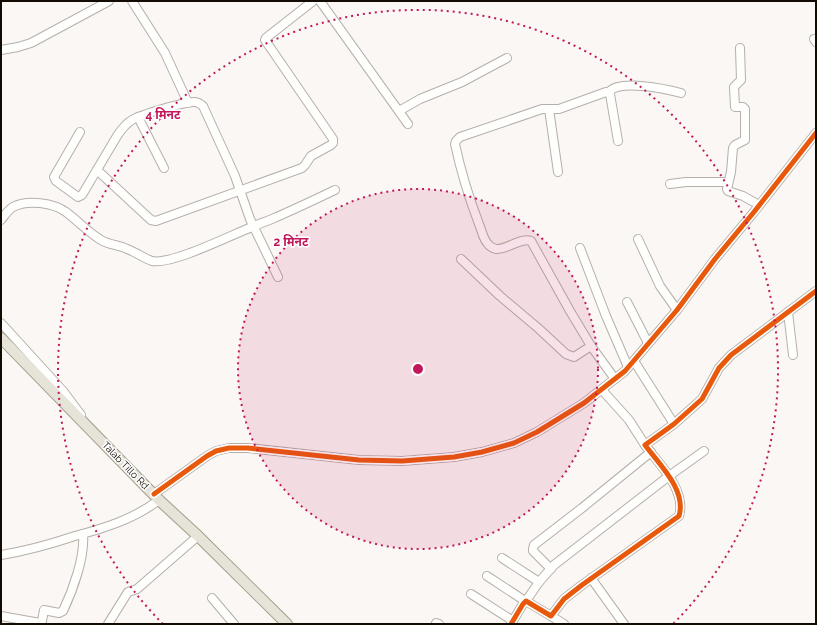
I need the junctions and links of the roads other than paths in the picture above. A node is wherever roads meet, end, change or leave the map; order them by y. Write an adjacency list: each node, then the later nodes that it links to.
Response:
1 (132, 1): 10 (street)
2 (313, 1): 23 (street)
3 (320, 1): 12 (street)
4 (105, 2): 6 (street)
5 (740, 48): 21 (street)
6 (1, 50)
7 (507, 58): 12 (street)
8 (609, 92): 9 (street); 11 (street); 17 (street)
9 (681, 93)
10 (188, 103): 13 (street); 23 (street)
11 (549, 109): 20 (street); 39 (street)
12 (399, 111): 14 (street)
13 (138, 117): 18 (street); 19 (street)
14 (408, 124)
15 (80, 132): 19 (street)
16 (816, 133): 25 (street)
17 (618, 141)
18 (164, 168)
19 (97, 170): 23 (street)
20 (558, 172)
21 (728, 182): 22 (street); 25 (street)
22 (670, 184)
23 (240, 190): 27 (street)
24 (335, 190): 27 (street)
25 (759, 205): 34 (street)
26 (1, 220): 27 (street)
27 (252, 222): 31 (street)
28 (638, 239): 34 (street)
29 (580, 248): 41 (street)
30 (461, 259): 39 (street)
31 (278, 277)
32 (816, 291): 35 (street)
33 (627, 302): 38 (street)
34 (677, 310): 38 (street)
35 (788, 312): 40 (street); 44 (street)
36 (1, 323): 45 (street)
37 (1, 338): 45 (main road, Talab Tillo Rd)
38 (648, 343): 41 (street)
39 (591, 346): 42 (street)
40 (793, 355)
41 (631, 364): 42 (street); 44 (street)
42 (615, 379): 43 (street)
43 (602, 390): 46 (street); 50 (street)
44 (674, 424): 46 (street)
45 (88, 426): 50 (main road, Talab Tillo Rd)
46 (645, 445): 48 (street)
47 (704, 451): 49 (street)
48 (650, 452): 49 (street); 55 (street)
49 (669, 476): 55 (street); 57 (street)
50 (156, 497): 51 (street); 52 (main road, Talab Tillo Rd)
51 (83, 534): 53 (street); 63 (street)
52 (198, 536): 65 (street); 67 (main road, Talab Tillo Rd)
53 (1, 555)
54 (502, 558): 58 (street)
55 (550, 569): 58 (street)
56 (487, 576): 61 (street)
57 (591, 578): 62 (street); 69 (street)
58 (538, 582): 61 (street)
59 (471, 594): 64 (street)
60 (212, 598): 66 (street)
61 (526, 601): 62 (street); 64 (street)
62 (551, 616): 68 (street)
63 (1, 618)
64 (512, 623)
65 (108, 624)
66 (234, 624)
67 (287, 624)
68 (564, 624)
69 (624, 624)

